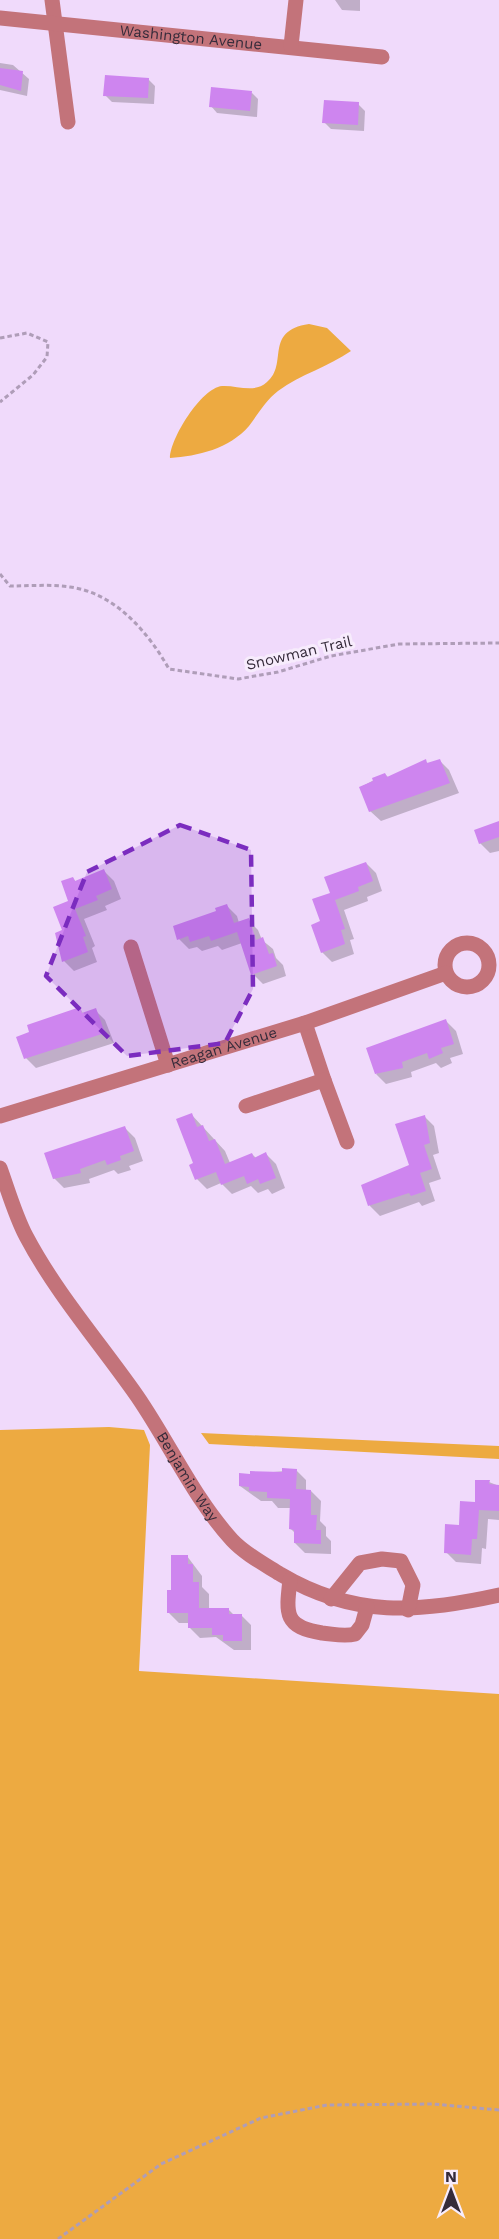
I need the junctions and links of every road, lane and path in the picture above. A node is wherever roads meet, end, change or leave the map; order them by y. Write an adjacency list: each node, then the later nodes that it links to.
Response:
1 (52, 0): 4 (street)
2 (296, 0): 5 (street)
3 (0, 18): 4 (street, Washington Avenue)
4 (54, 23): 5 (street, Washington Avenue); 7 (street)
5 (291, 46): 6 (street, Washington Avenue)
6 (381, 57)
7 (68, 122)
8 (0, 338): 9 (path)
9 (0, 402)
10 (0, 574): 11 (path, Snowman Trail)
11 (499, 643)
12 (131, 946): 16 (street)
13 (493, 957): 14 (street); 14 (street)
14 (446, 973): 15 (street, Reagan Avenue)
15 (305, 1023): 16 (street, Reagan Avenue); 17 (street)
16 (168, 1065): 19 (street, Reagan Avenue)
17 (324, 1080): 18 (street); 20 (street)
18 (246, 1106)
19 (0, 1116)
20 (347, 1142)
21 (0, 1168): 22 (street, Benjamin Way)
22 (290, 1580): 24 (street, Benjamin Way); 25 (street)
23 (499, 1595): 26 (street, Benjamin Way)
24 (332, 1599): 25 (street, Benjamin Way); 26 (street)
25 (367, 1607): 26 (street, Benjamin Way)
26 (408, 1610)
27 (499, 2110): 28 (path)
28 (58, 2239)

